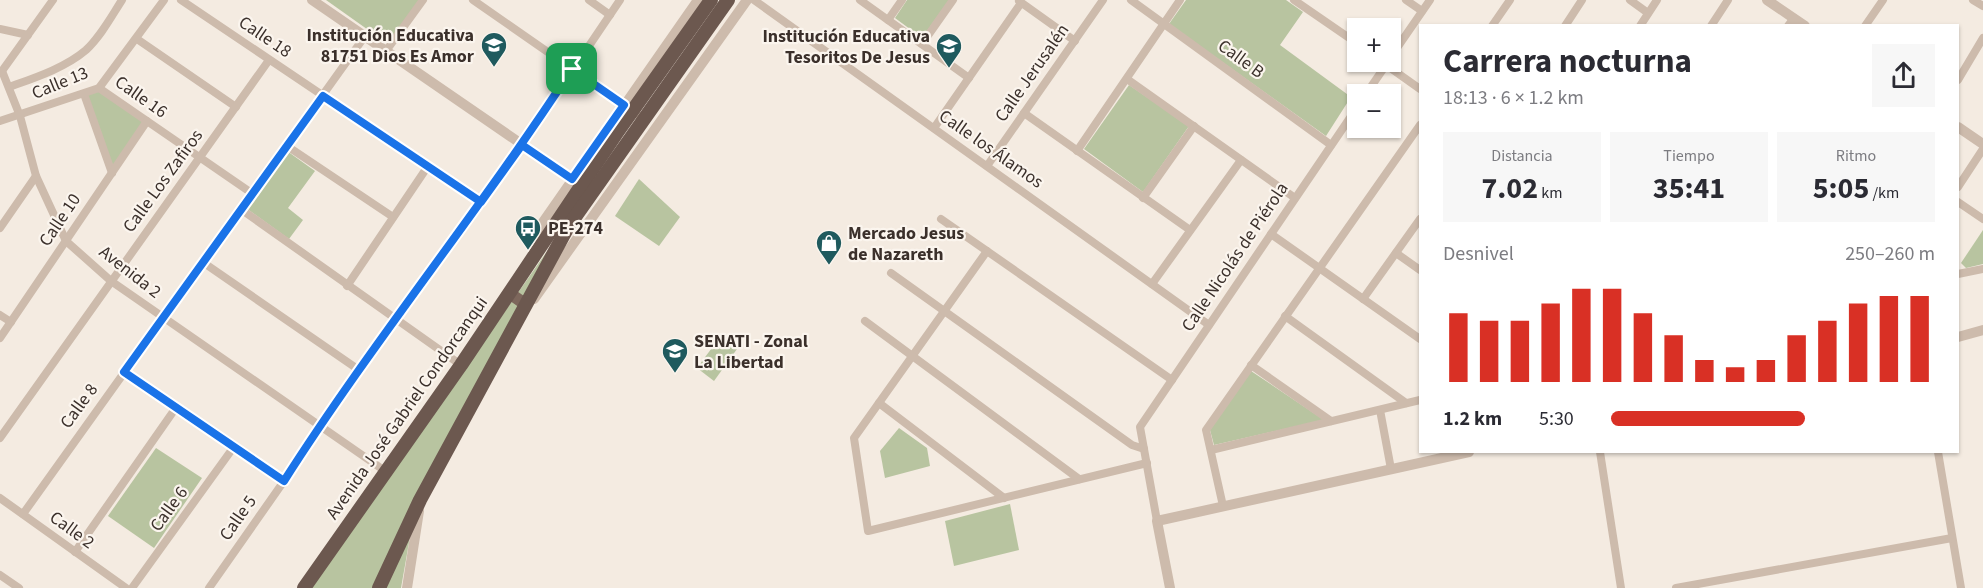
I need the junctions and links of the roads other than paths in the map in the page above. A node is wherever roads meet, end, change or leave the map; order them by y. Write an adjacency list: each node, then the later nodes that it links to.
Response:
1 (53, 0): 46 (street)
2 (122, 0): 62 (street)
3 (164, 0): 50 (street, Calle 13)
4 (181, 0): 55 (street, Calle 18)
5 (312, 0): 47 (street)
6 (423, 0): 54 (street)
7 (473, 0): 56 (street)
8 (590, 0): 36 (street)
9 (620, 0): 36 (street, Calle 5)
10 (698, 0): 68 (street, Avenida José Gabriel Condorcanqui)
11 (711, 0): 68 (highway, Avenida José Gabriel Condorcanqui)
12 (728, 0): 71 (highway, Avenida José Gabriel Condorcanqui)
13 (747, 0): 128 (street, Avenida José Gabriel Condorcanqui)
14 (753, 0): 77 (street, Calle los Álamos)
15 (860, 0): 37 (street)
16 (902, 0): 37 (street)
17 (953, 0): 53 (street)
18 (1103, 0): 51 (street, Calle Jerusalén)
19 (1131, 0): 39 (street, Calle B)
20 (1180, 0): 39 (street)
21 (1294, 0): 48 (street)
22 (1406, 0): 34 (street)
23 (1430, 0): 34 (street)
24 (1510, 0): 40 (street)
25 (1582, 0): 41 (street)
26 (1630, 0): 35 (street)
27 (1657, 0): 35 (street)
28 (1728, 0): 43 (street)
29 (1769, 0): 38 (street)
30 (1883, 0): 44 (street)
31 (1973, 0): 33 (street)
32 (1019, 2): 51 (street); 59 (street)
33 (1983, 6)
34 (1422, 11): 52 (street)
35 (1648, 13): 42 (street)
36 (610, 15): 56 (street, Calle 5)
37 (888, 20): 53 (street)
38 (1791, 22)
39 (1163, 23): 61 (street); 81 (street, Calle B)
40 (1493, 24)
41 (1566, 24)
42 (1641, 24)
43 (1712, 24)
44 (1866, 24)
45 (0, 29): 46 (street)
46 (28, 35): 57 (street)
47 (365, 36): 54 (street); 66 (street, Calle 8)
48 (1347, 36)
49 (1983, 38): 60 (street)
50 (137, 39): 63 (street, Calle 13); 67 (street)
51 (1075, 41): 69 (street, Calle Jerusalén)
52 (1401, 41)
53 (922, 44): 59 (street)
54 (386, 51): 80 (street)
55 (269, 60): 66 (street, Calle 18); 67 (street, Calle Los Zafiros)
56 (572, 69): 68 (street); 80 (street, Calle 5)
57 (1, 70): 62 (street, Avenida 2)
58 (1400, 72): 64 (street)
59 (969, 78): 77 (street)
60 (1959, 78)
61 (1127, 79): 75 (street); 84 (street)
62 (9, 87): 70 (street, Avenida 2)
63 (99, 88): 65 (street, Calle 13); 73 (street, Calle 16)
64 (1419, 88)
65 (84, 94): 70 (street, Calle 13); 89 (street)
66 (323, 96): 82 (street, Calle 8); 87 (street, Calle 18)
67 (236, 107): 85 (street, Calle Los Zafiros)
68 (628, 108): 71 (street); 92 (highway, Avenida José Gabriel Condorcanqui)
69 (1024, 113): 84 (street); 88 (street, Calle Jerusalén)
70 (20, 116): 72 (street, Calle 13); 90 (street, Avenida 2)
71 (645, 119): 92 (highway, Avenida José Gabriel Condorcanqui)
72 (0, 121)
73 (147, 121): 85 (street, Calle 16); 89 (street, Calle 10)
74 (1347, 122): 81 (street, Calle Nicolás de Piérola)
75 (1194, 126): 86 (street); 94 (street)
76 (1419, 126): 110 (street)
77 (934, 128): 88 (street, Calle los Álamos)
78 (1959, 128): 79 (street)
79 (1983, 144)
80 (522, 145): 92 (street); 96 (street, Calle 5)
81 (1331, 145): 95 (street, Calle Nicolás de Piérola)
82 (287, 146): 93 (street, Calle 8); 99 (street)
83 (1983, 149): 91 (street)
84 (1077, 151): 94 (street)
85 (201, 158): 93 (street, Calle 16); 115 (street, Calle Los Zafiros)
86 (1241, 160): 95 (street); 104 (street)
87 (428, 166): 96 (street, Calle 18); 99 (street)
88 (987, 166): 116 (street, Calle los Álamos)
89 (112, 172): 106 (street, Calle 10)
90 (36, 176): 103 (street); 106 (street, Avenida 2)
91 (1959, 185)
92 (582, 186): 118 (highway, Avenida José Gabriel Condorcanqui); 120 (highway, Avenida José Gabriel Condorcanqui)
93 (253, 194): 98 (street, Calle 8)
94 (1143, 198): 104 (street)
95 (1295, 198): 105 (street, Calle Nicolás de Piérola)
96 (481, 202): 125 (street, Calle 5)
97 (1959, 203): 101 (street)
98 (242, 210): 109 (street, Calle 8); 117 (street)
99 (393, 217): 117 (street)
100 (941, 219): 107 (street)
101 (1983, 219)
102 (1419, 220): 108 (street)
103 (0, 228)
104 (1190, 230): 116 (street)
105 (1271, 234): 110 (street); 129 (street, Calle Nicolás de Piérola)
106 (66, 241): 115 (street, Avenida 2); 127 (street, Calle 10)
107 (987, 251): 121 (street); 139 (street)
108 (1396, 253): 111 (street); 119 (street)
109 (204, 263): 124 (street, Calle 8); 137 (street)
110 (1319, 267): 119 (street); 123 (street)
111 (1419, 269)
112 (1983, 269): 113 (street)
113 (1960, 272)
114 (891, 273): 121 (street)
115 (111, 281): 124 (street, Avenida 2); 147 (street, Calle Los Zafiros)
116 (1152, 284): 129 (street, Calle los Álamos)
117 (347, 286): 125 (street)
118 (509, 293): 120 (main road); 136 (highway, Avenida José Gabriel Condorcanqui)
119 (1363, 298): 133 (street)
120 (525, 304): 128 (highway, Avenida José Gabriel Condorcanqui)
121 (945, 312): 134 (street); 149 (street)
122 (0, 315): 127 (street)
123 (1285, 316): 135 (street); 142 (street)
124 (164, 318): 138 (street, Calle 8); 146 (street, Avenida 2)
125 (395, 320): 136 (street); 137 (street, Calle 5)
126 (866, 321): 134 (street)
127 (11, 322): 132 (street, Calle 10)
128 (513, 325): 161 (highway, Avenida José Gabriel Condorcanqui)
129 (1209, 325): 139 (street, Calle Nicolás de Piérola)
130 (1983, 330): 131 (street)
131 (1959, 337)
132 (0, 338)
133 (1419, 338)
134 (913, 357): 141 (street); 157 (street)
135 (1251, 364): 145 (street); 150 (street)
136 (461, 366): 156 (highway, Avenida José Gabriel Condorcanqui)
137 (359, 370): 146 (street, Calle 5)
138 (124, 372): 143 (street); 163 (street, Calle 8)
139 (1172, 380): 149 (street, Calle Nicolás de Piérola)
140 (1419, 400): 142 (street)
141 (879, 403): 160 (street); 160 (street)
142 (1406, 403): 144 (street)
143 (175, 409): 148 (street); 166 (street)
144 (1380, 410): 145 (street); 155 (street)
145 (1331, 421): 150 (street)
146 (319, 426): 156 (street, Avenida 2); 158 (street, Calle 5)
147 (0, 438)
148 (233, 448): 158 (street); 170 (street, Calle 6)
149 (1144, 448): 154 (street)
150 (1210, 450): 162 (street)
151 (1464, 453): 155 (street)
152 (1600, 453): 176 (street)
153 (1938, 453): 165 (street)
154 (1147, 463): 157 (street); 164 (street)
155 (1391, 469): 162 (street)
156 (385, 471): 172 (highway, Avenida José Gabriel Condorcanqui)
157 (1078, 479): 160 (street)
158 (284, 481): 171 (street, Calle 5)
159 (0, 498): 163 (street, Calle 2)
160 (1004, 498)
161 (420, 500): 173 (highway, Avenida José Gabriel Condorcanqui); 174 (street)
162 (1223, 507): 164 (street)
163 (23, 514): 166 (street, Calle 2)
164 (1157, 521): 175 (street)
165 (1952, 538): 177 (street); 178 (street)
166 (75, 552): 169 (street, Calle 2)
167 (0, 575): 168 (street)
168 (19, 588)
169 (126, 588)
170 (132, 588)
171 (208, 588)
172 (304, 588)
173 (379, 588)
174 (407, 588)
175 (1170, 588)
176 (1621, 588)
177 (1676, 588)
178 (1961, 588)

